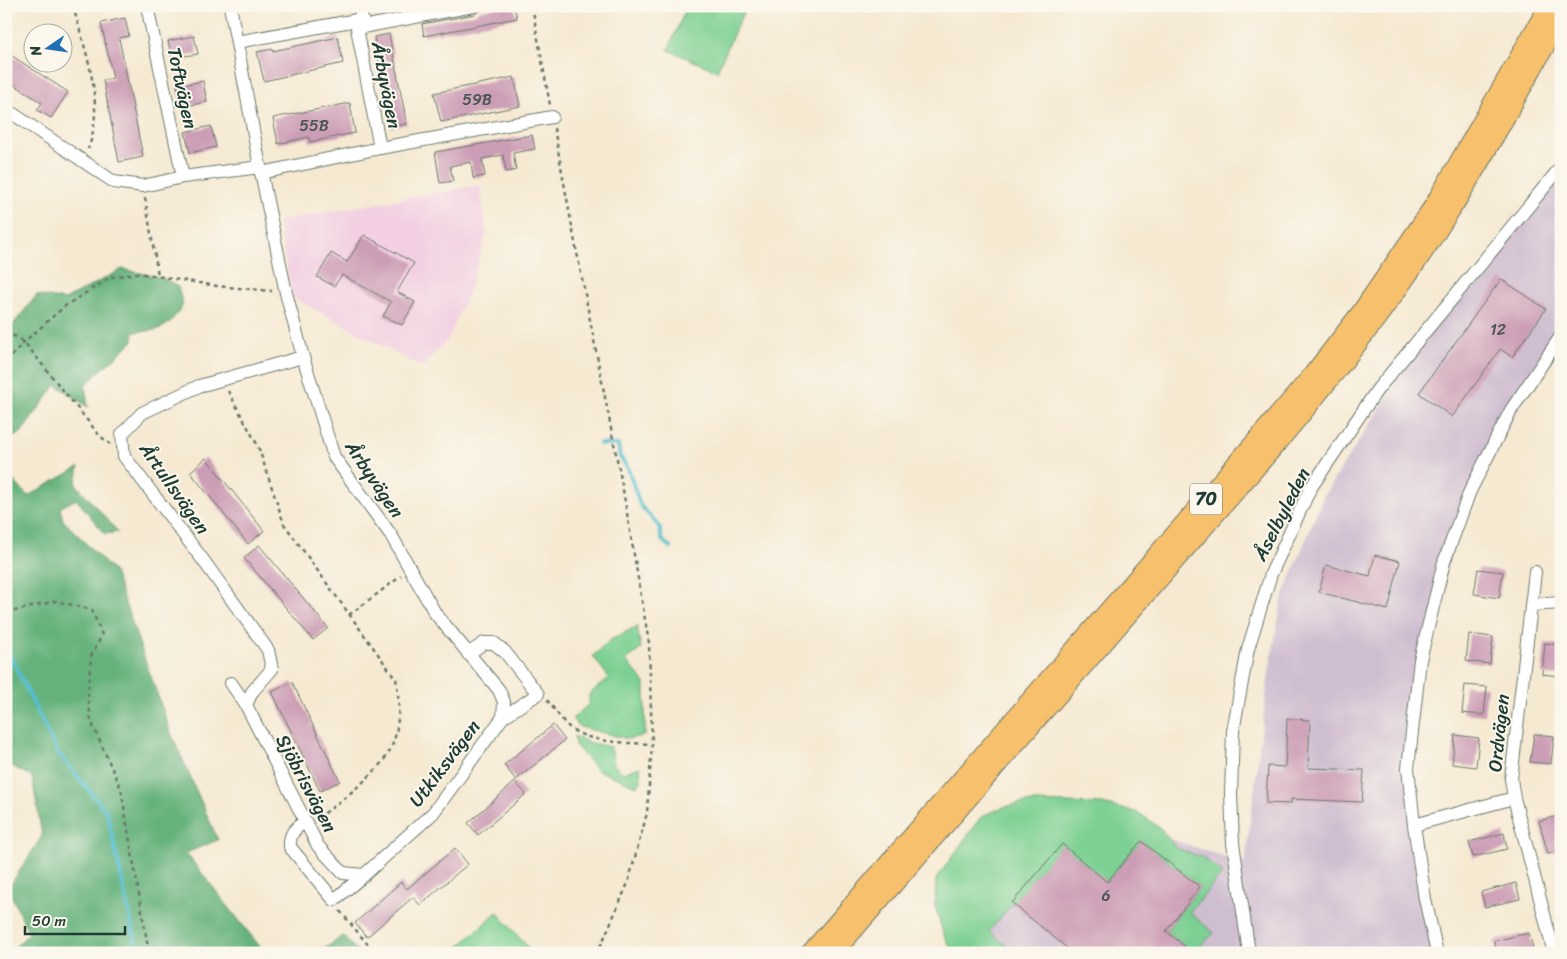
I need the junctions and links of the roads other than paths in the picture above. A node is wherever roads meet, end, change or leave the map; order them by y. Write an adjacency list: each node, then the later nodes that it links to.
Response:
1 (147, 6): 13 (street, Toftvägen)
2 (230, 6): 7 (street, Årbyvägen)
3 (473, 6): 5 (street, Årbyvägen)
4 (1549, 6): 28 (highway, 70)
5 (359, 18): 7 (street, Årbyvägen); 10 (street, Årbyvägen)
6 (1561, 18): 29 (highway, 70)
7 (237, 42): 12 (street, Årbyvägen)
8 (6, 109): 13 (street)
9 (552, 117): 10 (street, Årbyvägen)
10 (380, 148): 12 (street, Årbyvägen)
11 (1561, 167): 30 (street, Åselbyleden)
12 (260, 170): 13 (street); 15 (street, Årbyvägen)
13 (183, 177)
14 (1561, 336): 26 (street)
15 (302, 357): 19 (street, Årbyvägen); 22 (street, Årtullsvägen)
16 (1535, 572): 18 (street, Ordvägen)
17 (1561, 603): 18 (street)
18 (1531, 605): 24 (street, Ordvägen)
19 (468, 654): 21 (street, Årbyvägen); 23 (street)
20 (231, 683): 22 (street, Sjöbrisvägen)
21 (499, 690): 23 (street, Utkiksvägen)
22 (246, 705): 25 (street, Sjöbrisvägen)
23 (504, 716): 27 (street, Utkiksvägen)
24 (1514, 798): 26 (street); 32 (street, Ordvägen)
25 (307, 823): 27 (street, Sjöbrisvägen); 27 (street, Utkiksvägen)
26 (1414, 825): 31 (street)
27 (364, 875)
28 (811, 953)
29 (832, 953)
30 (1249, 953)
31 (1436, 953)
32 (1554, 953)

